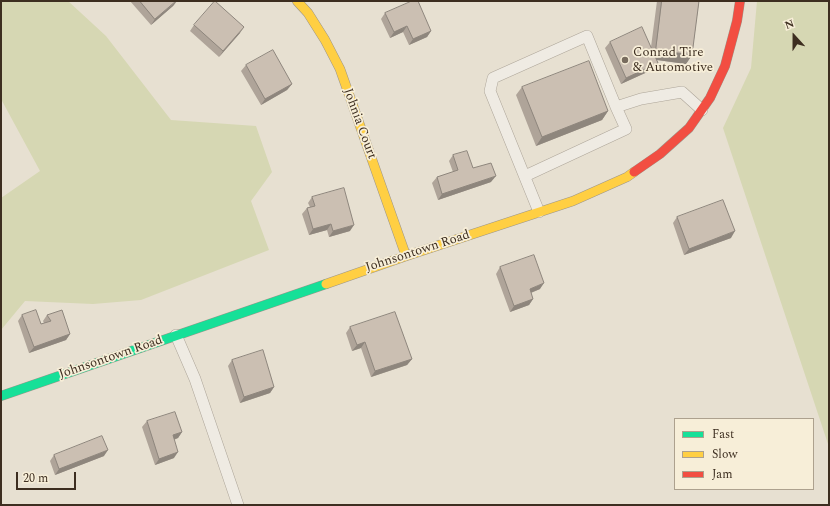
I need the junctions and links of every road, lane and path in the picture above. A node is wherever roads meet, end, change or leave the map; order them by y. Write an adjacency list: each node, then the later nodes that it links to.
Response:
1 (297, 1): 7 (street, Johnia Court)
2 (740, 1): 4 (street, Johnsontown Road)
3 (616, 107): 4 (lane); 5 (lane); 5 (lane)
4 (702, 110): 6 (street, Johnsontown Road)
5 (525, 176): 6 (lane)
6 (539, 212): 7 (street, Johnsontown Road)
7 (406, 256): 8 (street, Johnsontown Road)
8 (176, 335): 9 (street, Johnsontown Road); 10 (lane)
9 (1, 396)
10 (238, 505)

